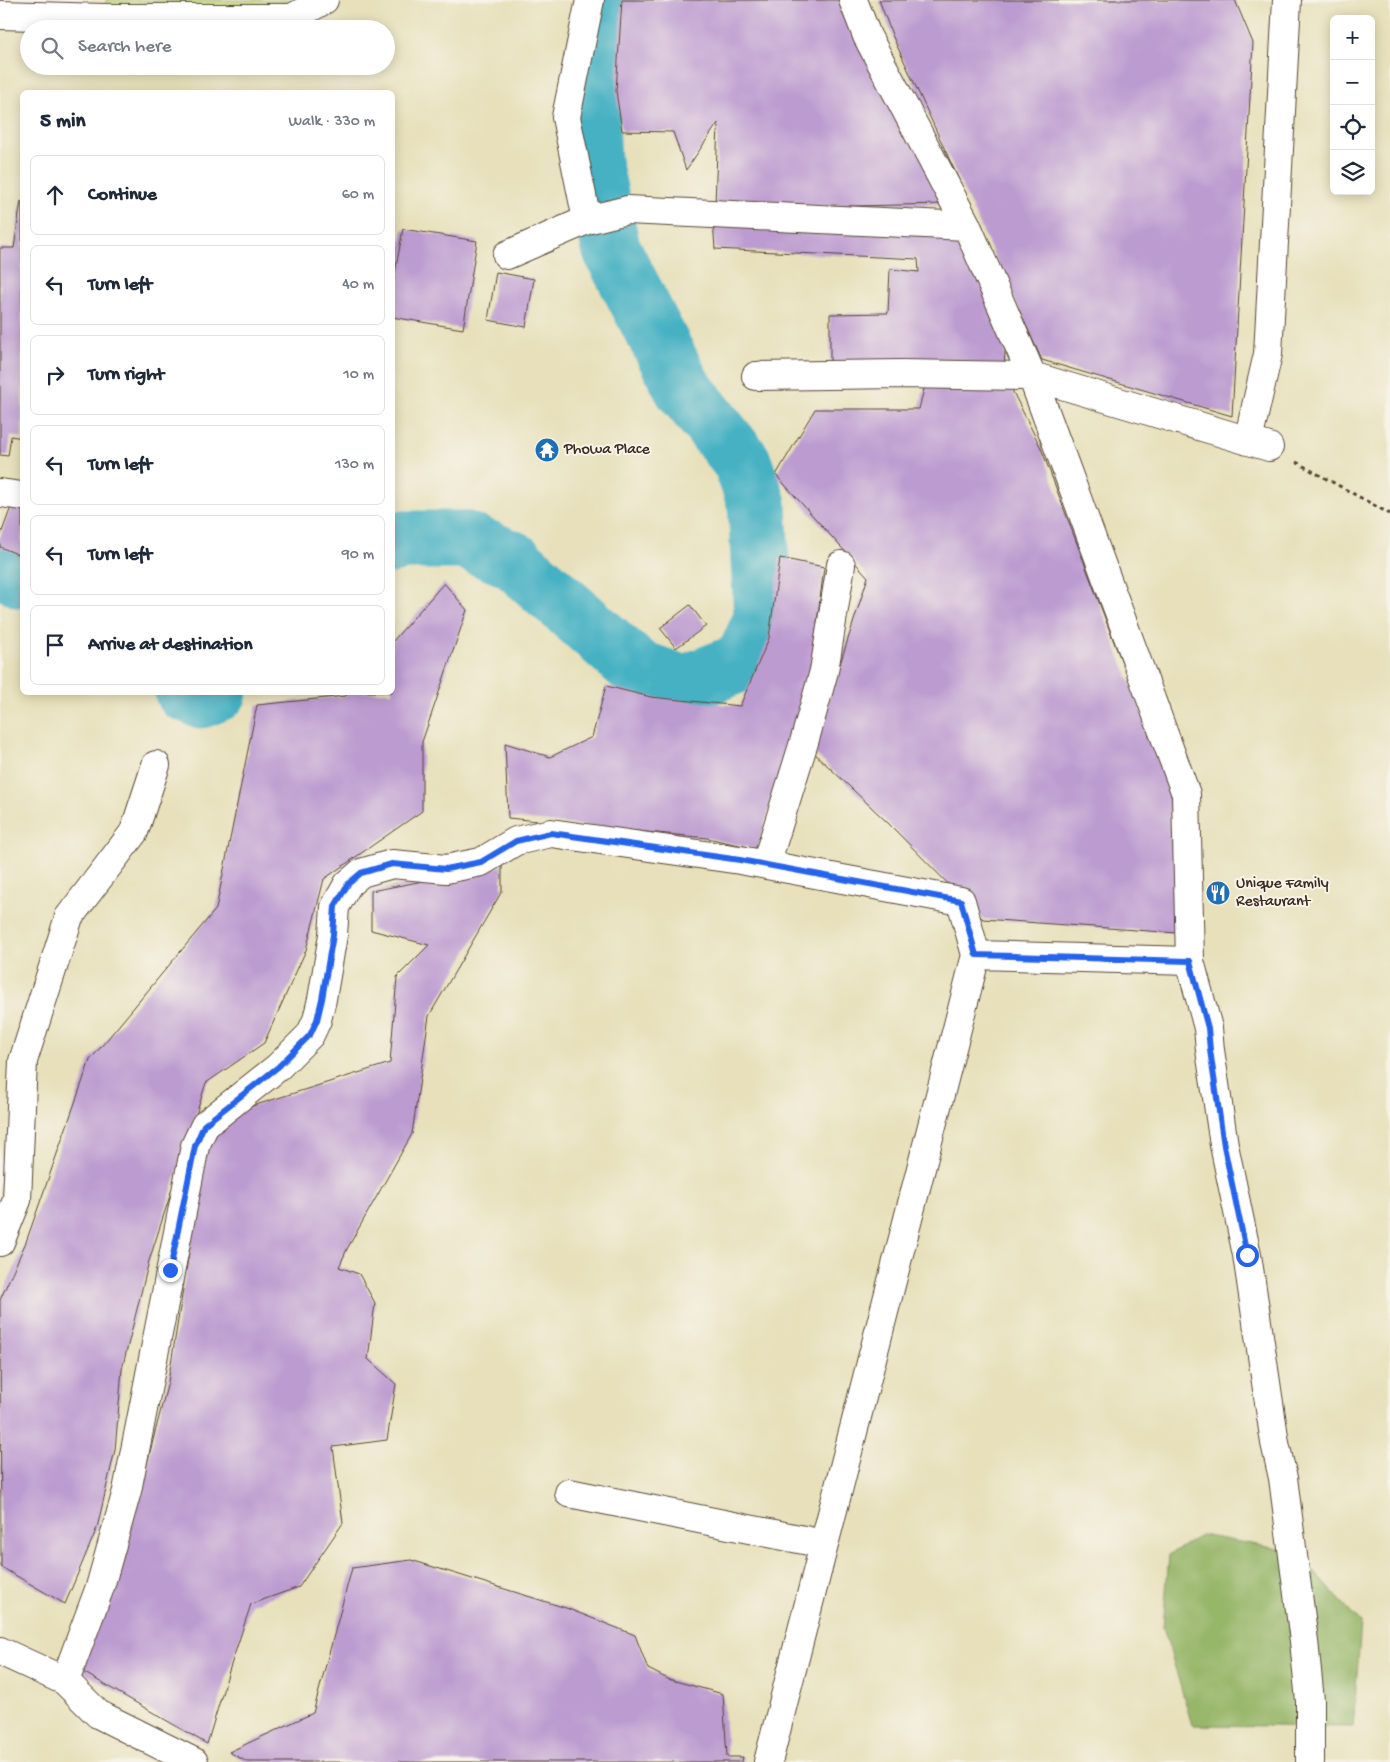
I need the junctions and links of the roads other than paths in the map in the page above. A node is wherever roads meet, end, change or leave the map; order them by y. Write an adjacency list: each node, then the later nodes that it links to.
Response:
1 (324, 0): 5 (street)
2 (590, 0): 6 (street)
3 (853, 0): 7 (street)
4 (1287, 0): 10 (street)
5 (0, 15)
6 (587, 220): 7 (street); 8 (street)
7 (967, 226): 10 (street)
8 (507, 255)
9 (756, 376): 10 (street)
10 (1032, 376): 17 (street)
11 (0, 492): 12 (street)
12 (20, 496)
13 (841, 565): 15 (street)
14 (156, 765): 18 (street)
15 (766, 864): 16 (street); 22 (street)
16 (976, 955): 17 (street); 20 (street)
17 (1190, 961): 25 (street)
18 (0, 1242)
19 (569, 1493): 20 (street)
20 (824, 1544): 24 (street)
21 (0, 1651): 22 (street)
22 (65, 1681): 23 (street)
23 (194, 1762)
24 (768, 1762)
25 (1310, 1762)

